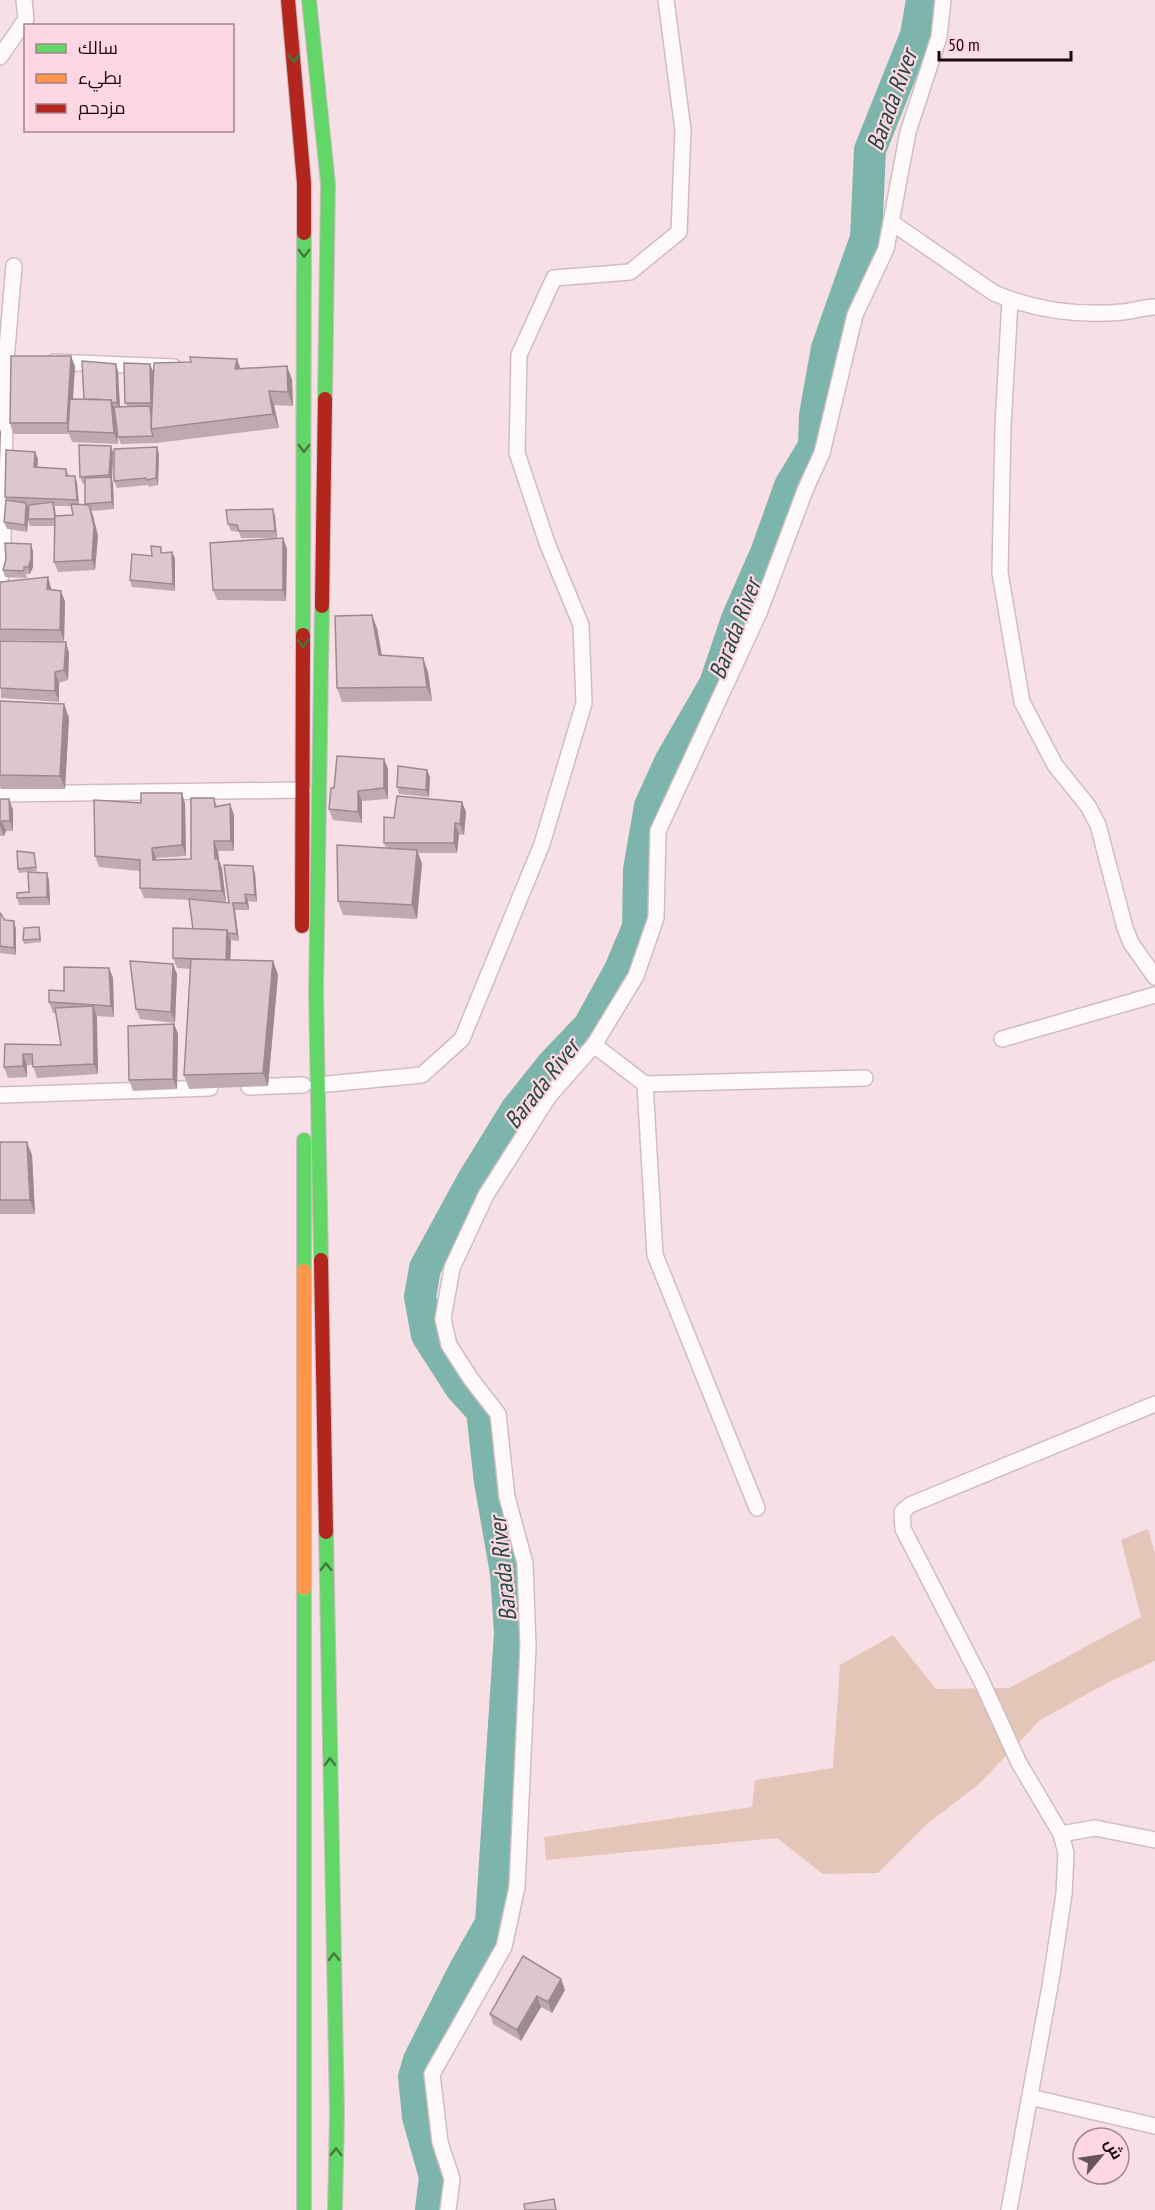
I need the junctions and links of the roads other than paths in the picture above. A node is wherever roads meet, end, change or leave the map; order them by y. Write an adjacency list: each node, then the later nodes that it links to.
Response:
1 (24, 0): 6 (street)
2 (288, 0): 15 (main road, one-way to 15)
3 (309, 0): 24 (main road)
4 (666, 0): 24 (street)
5 (943, 0): 7 (street)
6 (0, 57)
7 (891, 222): 9 (street); 20 (street)
8 (14, 266): 11 (street)
9 (1010, 300): 10 (street); 17 (street)
10 (1155, 307)
11 (8, 360): 14 (street)
12 (39, 361): 13 (street)
13 (187, 367)
14 (0, 580)
15 (303, 790): 16 (street); 21 (main road)
16 (0, 794)
17 (1155, 977)
18 (1155, 995): 19 (street)
19 (1002, 1039)
20 (594, 1045): 23 (street); 35 (street)
21 (303, 1051)
22 (865, 1078): 23 (street)
23 (645, 1084): 28 (street)
24 (307, 1085): 25 (street); 34 (main road, one-way to 24)
25 (0, 1095)
26 (304, 1120): 33 (main road)
27 (1155, 1404): 29 (street)
28 (757, 1508)
29 (1061, 1834): 30 (street); 31 (street)
30 (1155, 1840)
31 (1030, 2097): 32 (street); 36 (street)
32 (1155, 2126)
33 (304, 2210)
34 (335, 2210)
35 (448, 2210)
36 (1009, 2210)

